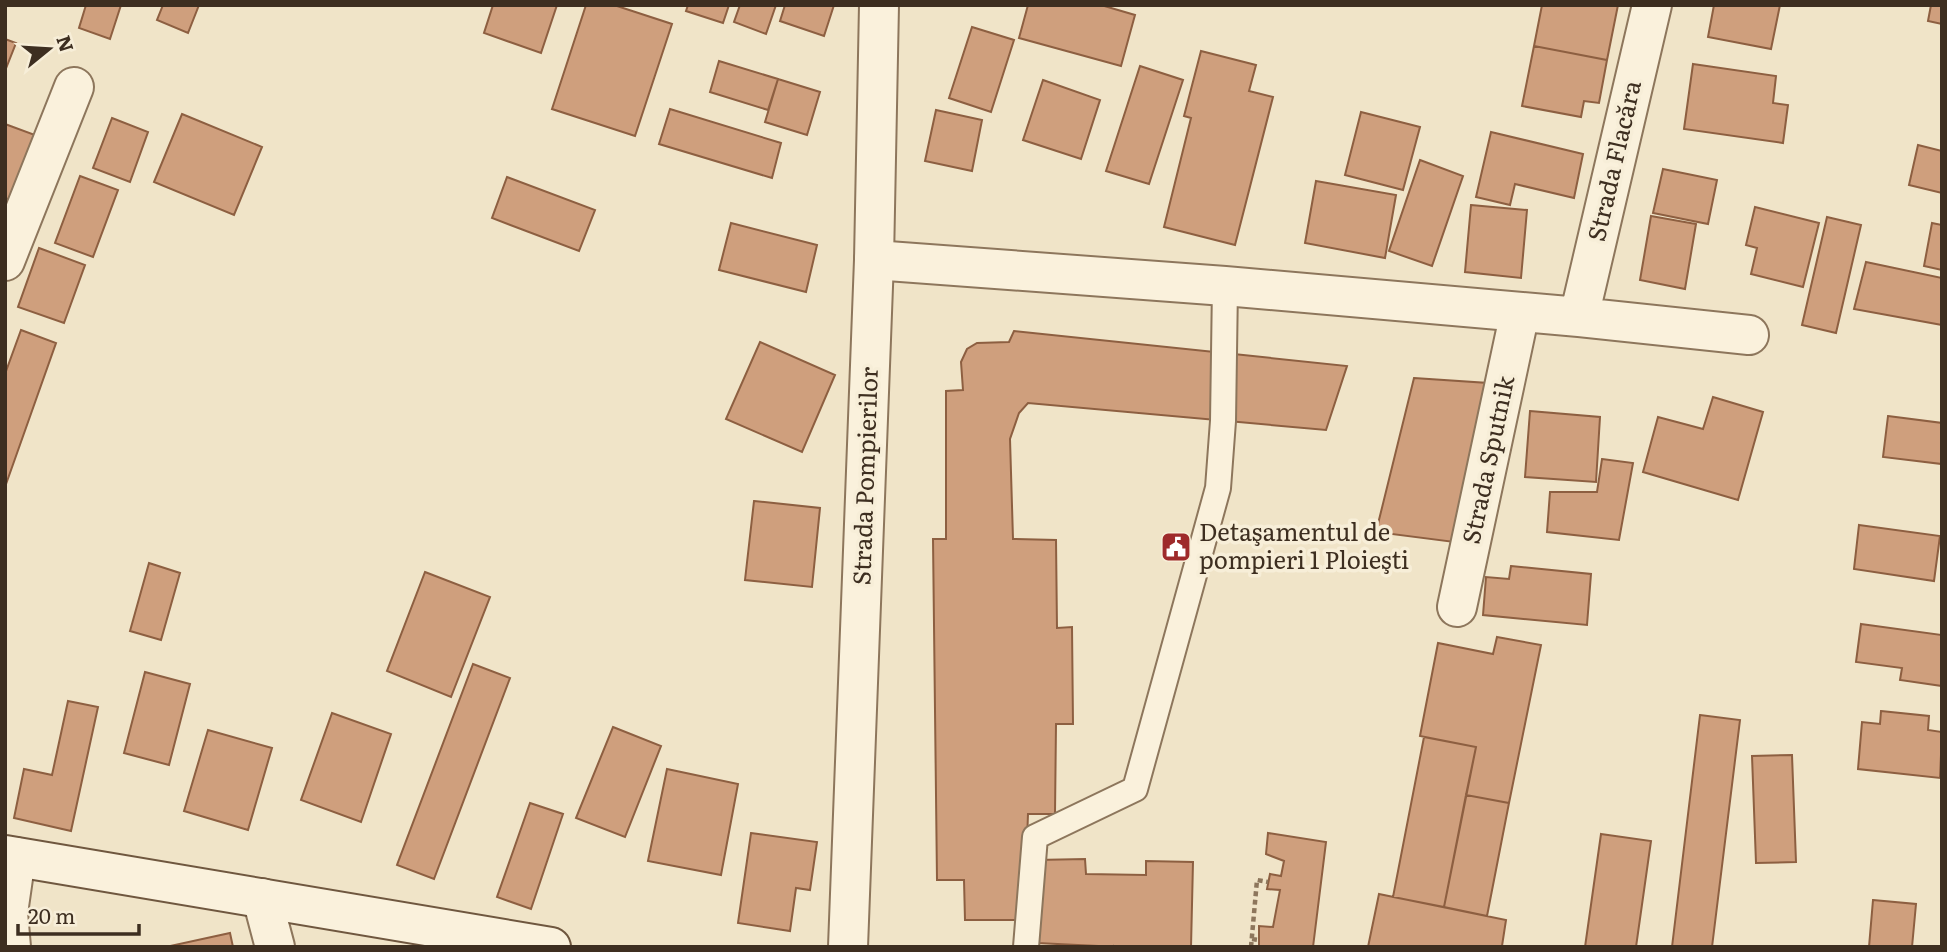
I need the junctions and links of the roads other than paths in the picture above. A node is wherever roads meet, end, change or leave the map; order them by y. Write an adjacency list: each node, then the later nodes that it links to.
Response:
1 (879, 5): 4 (street, Strada Pompierilor)
2 (1652, 5): 8 (street, Strada Flacăra)
3 (74, 87): 5 (street)
4 (874, 260): 6 (street); 16 (street, Strada Pompierilor)
5 (5, 261)
6 (1225, 286): 7 (street); 17 (lane)
7 (1520, 312): 8 (street); 10 (street, Strada Sputnik)
8 (1579, 317): 9 (street)
9 (1749, 335)
10 (1458, 607)
11 (10, 856): 12 (street); 13 (street)
12 (262, 898): 14 (street); 15 (street)
13 (11, 947)
14 (275, 947)
15 (551, 947)
16 (848, 947)
17 (1026, 947)

